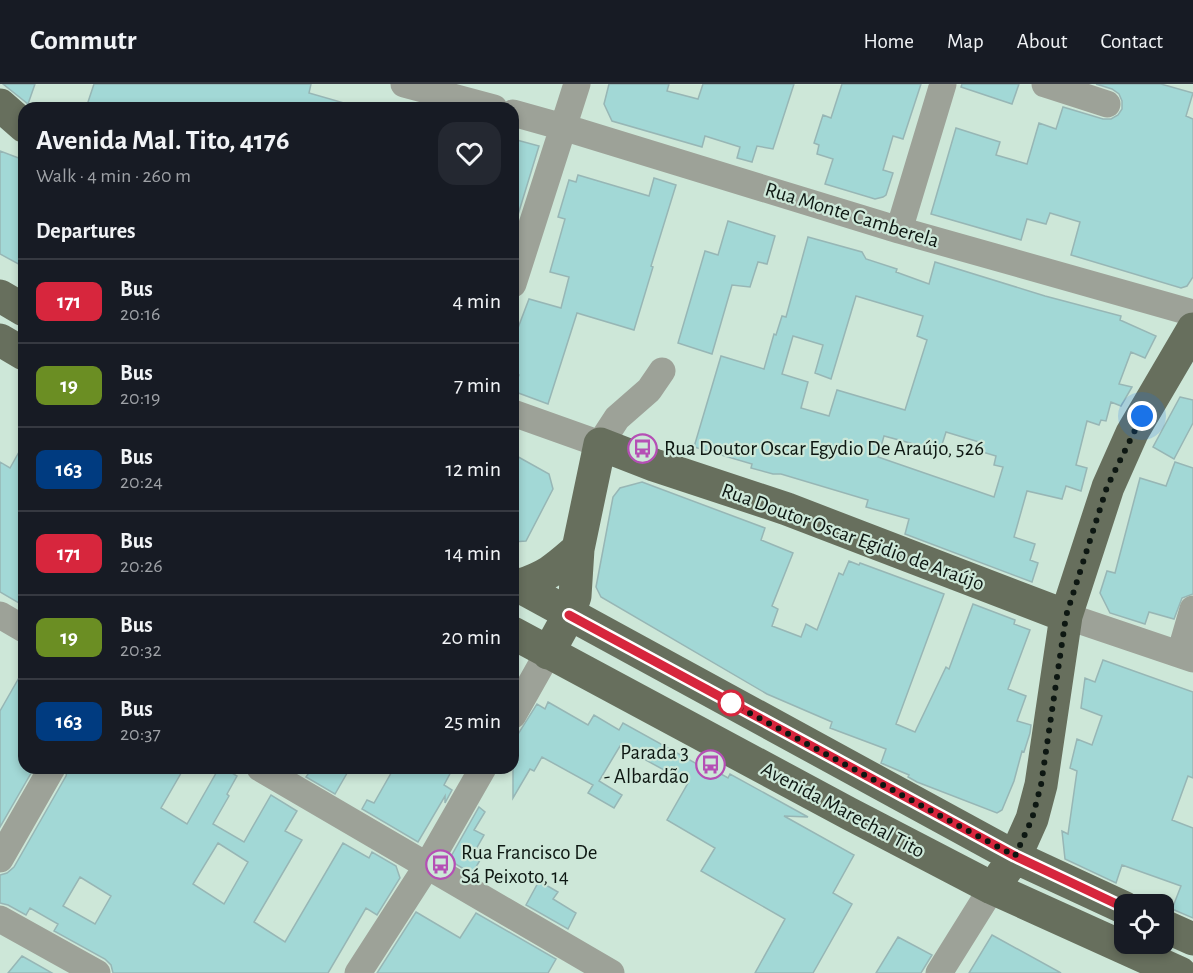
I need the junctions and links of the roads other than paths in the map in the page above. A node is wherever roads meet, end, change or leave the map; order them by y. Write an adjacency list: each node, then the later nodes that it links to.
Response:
1 (404, 84): 5 (street)
2 (577, 84): 10 (street)
3 (943, 84): 11 (street)
4 (1045, 84): 6 (street)
5 (472, 102)
6 (1107, 104)
7 (0, 105): 9 (main road)
8 (519, 115): 10 (street, Rua Monte Camberela)
9 (18, 121)
10 (563, 127): 11 (street, Rua Monte Camberela); 12 (street)
11 (899, 230): 14 (street, Rua Monte Camberela)
12 (519, 265)
13 (15, 304): 16 (street)
14 (1193, 313)
15 (1193, 329): 26 (main road)
16 (6, 345)
17 (662, 371): 19 (street)
18 (519, 415): 19 (street, Rua Doutor Oscar Egidio de Araújo)
19 (600, 444): 20 (main road); 26 (main road, Rua Doutor Oscar Egidio de Araújo)
20 (578, 549): 21 (main road); 25 (main road)
21 (519, 584)
22 (519, 587): 25 (main road, Avenida Marechal Tito)
23 (1193, 609): 30 (street)
24 (0, 615): 27 (street)
25 (569, 615): 29 (main road); 35 (main road, Avenida Marechal Tito)
26 (1066, 616): 30 (street, Rua Doutor Oscar Egidio de Araújo); 35 (main road)
27 (18, 626)
28 (519, 636): 29 (main road, Avenida Marechal Tito)
29 (548, 653): 31 (street); 38 (main road, Avenida Marechal Tito)
30 (1186, 656)
31 (519, 704)
32 (49, 774): 36 (street)
33 (270, 774): 37 (street)
34 (480, 774): 37 (street)
35 (1015, 856): 38 (main road); 39 (main road, Avenida Marechal Tito)
36 (0, 859)
37 (427, 866): 44 (street); 45 (street)
38 (992, 888): 46 (street); 47 (main road, Avenida Marechal Tito)
39 (1114, 903)
40 (0, 919): 43 (street)
41 (1174, 930): 42 (main road)
42 (1193, 939)
43 (97, 973)
44 (358, 973)
45 (610, 973)
46 (939, 973)
47 (1180, 973)

